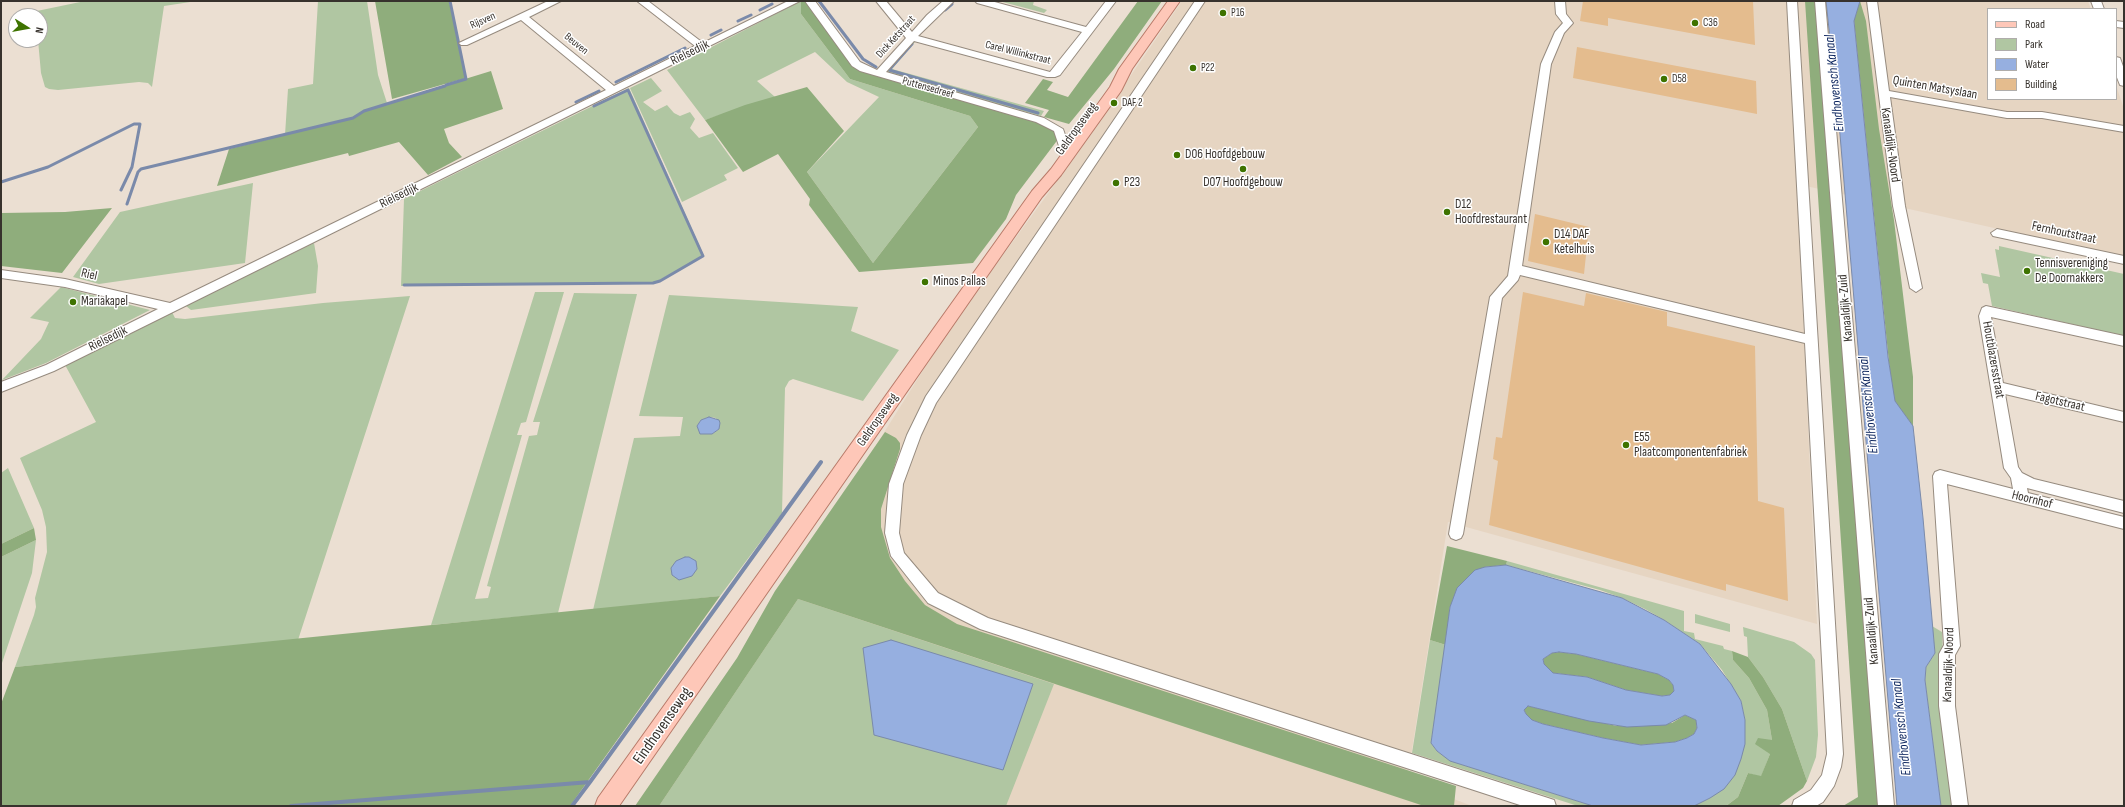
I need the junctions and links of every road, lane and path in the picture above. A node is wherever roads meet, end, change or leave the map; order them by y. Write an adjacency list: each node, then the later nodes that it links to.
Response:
1 (556, 1): 15 (street, Rijsven)
2 (795, 1): 19 (street, Rielsedijk)
3 (810, 1): 22 (street, Puttensedreef)
4 (881, 1): 17 (street)
5 (949, 1): 17 (street, Dick Ketstraat)
6 (980, 1): 16 (street)
7 (1111, 1): 16 (street, Carel Willinkstraat)
8 (1174, 1): 21 (main road, Geldropseweg)
9 (1200, 1): 48 (street)
10 (1560, 1): 31 (street)
11 (1792, 1): 35 (street)
12 (1820, 1): 50 (street, Kanaaldijk-Zuid)
13 (1872, 1): 25 (street, Kanaaldijk-Noord)
14 (646, 2): 19 (street)
15 (522, 16): 18 (street, Rijsven); 24 (street, Beuven)
16 (1088, 31): 17 (street, Carel Willinkstraat)
17 (911, 37): 22 (street, Dick Ketstraat)
18 (464, 42)
19 (702, 47): 24 (street, Rielsedijk)
20 (2117, 62): 23 (street)
21 (1126, 69): 27 (main road, Geldropseweg); 28 (main road, Geldropseweg)
22 (879, 74): 27 (street, Puttensedreef)
23 (2123, 77)
24 (613, 91): 34 (street, Rielsedijk)
25 (1883, 93): 26 (street, Quinten Matsyslaan); 33 (street, Kanaaldijk-Noord)
26 (2124, 129)
27 (1064, 146): 28 (main road, Geldropseweg)
28 (1037, 194): 46 (main road, Geldropseweg)
29 (1997, 233): 30 (street, Fernhoutstraat)
30 (2124, 260)
31 (1515, 269): 35 (street); 45 (street)
32 (1, 274): 34 (street, Riel)
33 (1916, 288)
34 (171, 308): 38 (street, Rielsedijk)
35 (1812, 340): 49 (street)
36 (2124, 341): 37 (street, Houtblazersstraat)
37 (1997, 386): 39 (street, Fagotstraat); 41 (street, Houtblazersstraat)
38 (1, 387)
39 (2124, 417)
40 (1940, 476): 42 (street, Hoornhof); 51 (street, Kanaaldijk-Noord)
41 (2017, 477): 42 (street, Houtblazersstraat); 43 (street)
42 (2022, 498): 44 (street, Hoornhof)
43 (2124, 507)
44 (2124, 523)
45 (1456, 534)
46 (720, 645): 47 (main road, Eindhovenseweg)
47 (606, 806)
48 (1548, 806)
49 (1800, 806)
50 (1886, 806)
51 (1960, 806)

